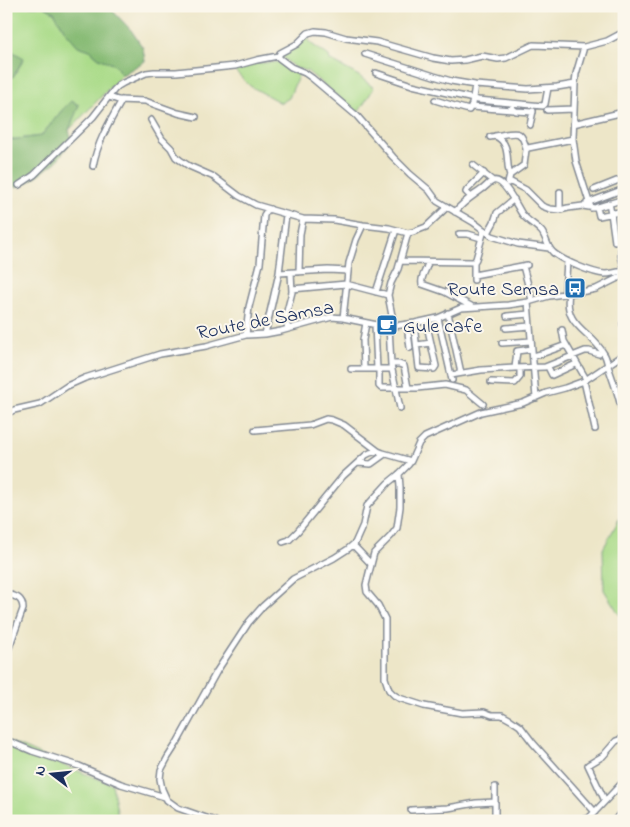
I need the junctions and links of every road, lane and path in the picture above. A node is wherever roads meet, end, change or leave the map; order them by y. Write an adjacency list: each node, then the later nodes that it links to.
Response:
1 (624, 32): 2 (street)
2 (584, 47): 4 (street); 7 (street)
3 (364, 54): 6 (street)
4 (278, 56): 9 (street); 43 (street)
5 (376, 73): 10 (street)
6 (475, 84): 8 (street); 10 (street)
7 (575, 84): 8 (street); 16 (street)
8 (548, 88): 14 (street)
9 (109, 97): 11 (street); 33 (street)
10 (472, 99): 13 (street); 15 (street)
11 (122, 100): 21 (street); 28 (street)
12 (435, 100): 15 (street)
13 (513, 103): 14 (street); 17 (street)
14 (534, 105): 19 (street)
15 (471, 107): 17 (street)
16 (574, 109): 18 (street); 23 (street)
17 (513, 110): 19 (street)
18 (547, 110)
19 (533, 112): 24 (street)
20 (624, 112): 23 (street)
21 (196, 118)
22 (151, 120): 45 (street)
23 (573, 124): 25 (street)
24 (530, 125)
25 (573, 139): 26 (street); 42 (street)
26 (526, 149): 30 (street); 30 (street)
27 (473, 165): 29 (street)
28 (93, 166)
29 (484, 173): 32 (street); 38 (street)
30 (509, 178): 34 (street); 46 (street)
31 (624, 178): 36 (street)
32 (493, 181): 34 (street); 38 (street)
33 (19, 185)
34 (505, 187): 39 (street)
35 (624, 189): 42 (street)
36 (594, 190)
37 (560, 192): 46 (street)
38 (471, 197): 48 (street)
39 (514, 200): 54 (street); 59 (street)
40 (623, 200): 41 (street)
41 (609, 203): 44 (street); 49 (street)
42 (590, 205): 44 (street); 46 (street)
43 (447, 207): 48 (street); 55 (street)
44 (598, 207): 49 (street)
45 (270, 209): 50 (street); 94 (street)
46 (560, 210)
47 (624, 211): 49 (street)
48 (455, 212): 54 (street)
49 (612, 213): 58 (street)
50 (286, 214): 51 (street); 68 (street)
51 (303, 219): 52 (street); 67 (street)
52 (362, 226): 53 (street); 66 (street)
53 (396, 230): 55 (street); 73 (street)
54 (486, 232): 57 (street); 59 (street)
55 (408, 233): 61 (street)
56 (459, 234): 57 (street)
57 (482, 238): 64 (street)
58 (615, 242)
59 (549, 248): 62 (street)
60 (624, 248): 65 (street)
61 (400, 261): 63 (street); 75 (street)
62 (567, 261): 70 (street); 74 (street)
63 (428, 262): 64 (street); 77 (street)
64 (474, 262): 76 (street)
65 (624, 267)
66 (348, 271): 67 (street); 71 (street)
67 (300, 272): 69 (street)
68 (279, 273): 69 (street); 93 (street)
69 (290, 273): 72 (street)
70 (624, 274): 74 (street, Route de Samsa)
71 (346, 284): 72 (street); 73 (street); 81 (street)
72 (292, 289): 90 (street)
73 (376, 292): 75 (street)
74 (567, 293): 76 (street, Route de Samsa); 107 (street)
75 (388, 295): 88 (street)
76 (530, 301): 77 (street, Route de Samsa); 79 (street)
77 (471, 307): 78 (street, Route de Samsa)
78 (448, 313): 82 (street, Route de Samsa); 115 (street)
79 (529, 314): 80 (street); 89 (street)
80 (507, 316)
81 (343, 318): 84 (street, Route de Samsa); 90 (street, Route de Samsa)
82 (438, 318): 83 (street, Route de Samsa); 115 (street)
83 (426, 321): 86 (street, Route de Samsa); 97 (street)
84 (366, 323): 85 (street, Route de Samsa); 114 (street)
85 (375, 324): 88 (street, Route de Samsa); 113 (street)
86 (414, 324): 87 (street, Route de Samsa); 99 (street)
87 (407, 325): 88 (street, Route de Samsa); 100 (street)
88 (391, 326): 108 (street)
89 (530, 326): 91 (street); 95 (street)
90 (288, 328): 93 (street, Route de Samsa)
91 (506, 328)
92 (562, 330): 98 (street)
93 (265, 334): 94 (street, Route de Samsa)
94 (246, 335): 123 (street, Route de Samsa)
95 (531, 341): 96 (street); 101 (street)
96 (502, 342)
97 (431, 343): 99 (street); 99 (street)
98 (566, 344): 104 (street); 105 (street)
99 (417, 346)
100 (410, 348)
101 (532, 349): 104 (street); 111 (street)
102 (598, 354): 105 (street)
103 (624, 354): 107 (street)
104 (533, 356): 109 (street)
105 (572, 356): 106 (street); 110 (street)
106 (576, 364): 110 (street); 116 (street)
107 (608, 365): 116 (street); 124 (street)
108 (392, 366): 113 (street); 118 (street); 119 (street)
109 (533, 367): 110 (street); 111 (street); 120 (street)
110 (548, 367)
111 (518, 368): 115 (street); 117 (street)
112 (351, 369): 114 (street)
113 (378, 369): 114 (street); 119 (street)
114 (364, 370)
115 (461, 373)
116 (585, 380): 120 (street); 125 (street)
117 (491, 382)
118 (408, 388): 119 (street); 121 (street)
119 (395, 389): 122 (street)
120 (536, 398): 129 (street)
121 (482, 404)
122 (400, 408)
123 (6, 414)
124 (624, 417)
125 (595, 429)
126 (255, 430): 127 (street)
127 (378, 450): 128 (street); 130 (street)
128 (385, 454): 129 (street); 130 (street)
129 (411, 461): 131 (street)
130 (358, 463): 132 (street)
131 (399, 474): 133 (street); 134 (street)
132 (283, 542)
133 (353, 545): 134 (street); 141 (street)
134 (371, 564): 146 (street)
135 (6, 594): 136 (street)
136 (6, 656)
137 (624, 738): 142 (street)
138 (6, 740): 141 (street)
139 (624, 781): 142 (street)
140 (495, 787): 143 (street)
141 (165, 796): 148 (street)
142 (605, 801): 146 (street)
143 (495, 802): 145 (street); 149 (street)
144 (624, 809): 152 (street)
145 (412, 810)
146 (594, 812): 147 (street)
147 (589, 818): 150 (street); 151 (street)
148 (215, 821)
149 (495, 821)
150 (578, 821)
151 (596, 821)
152 (614, 821)

